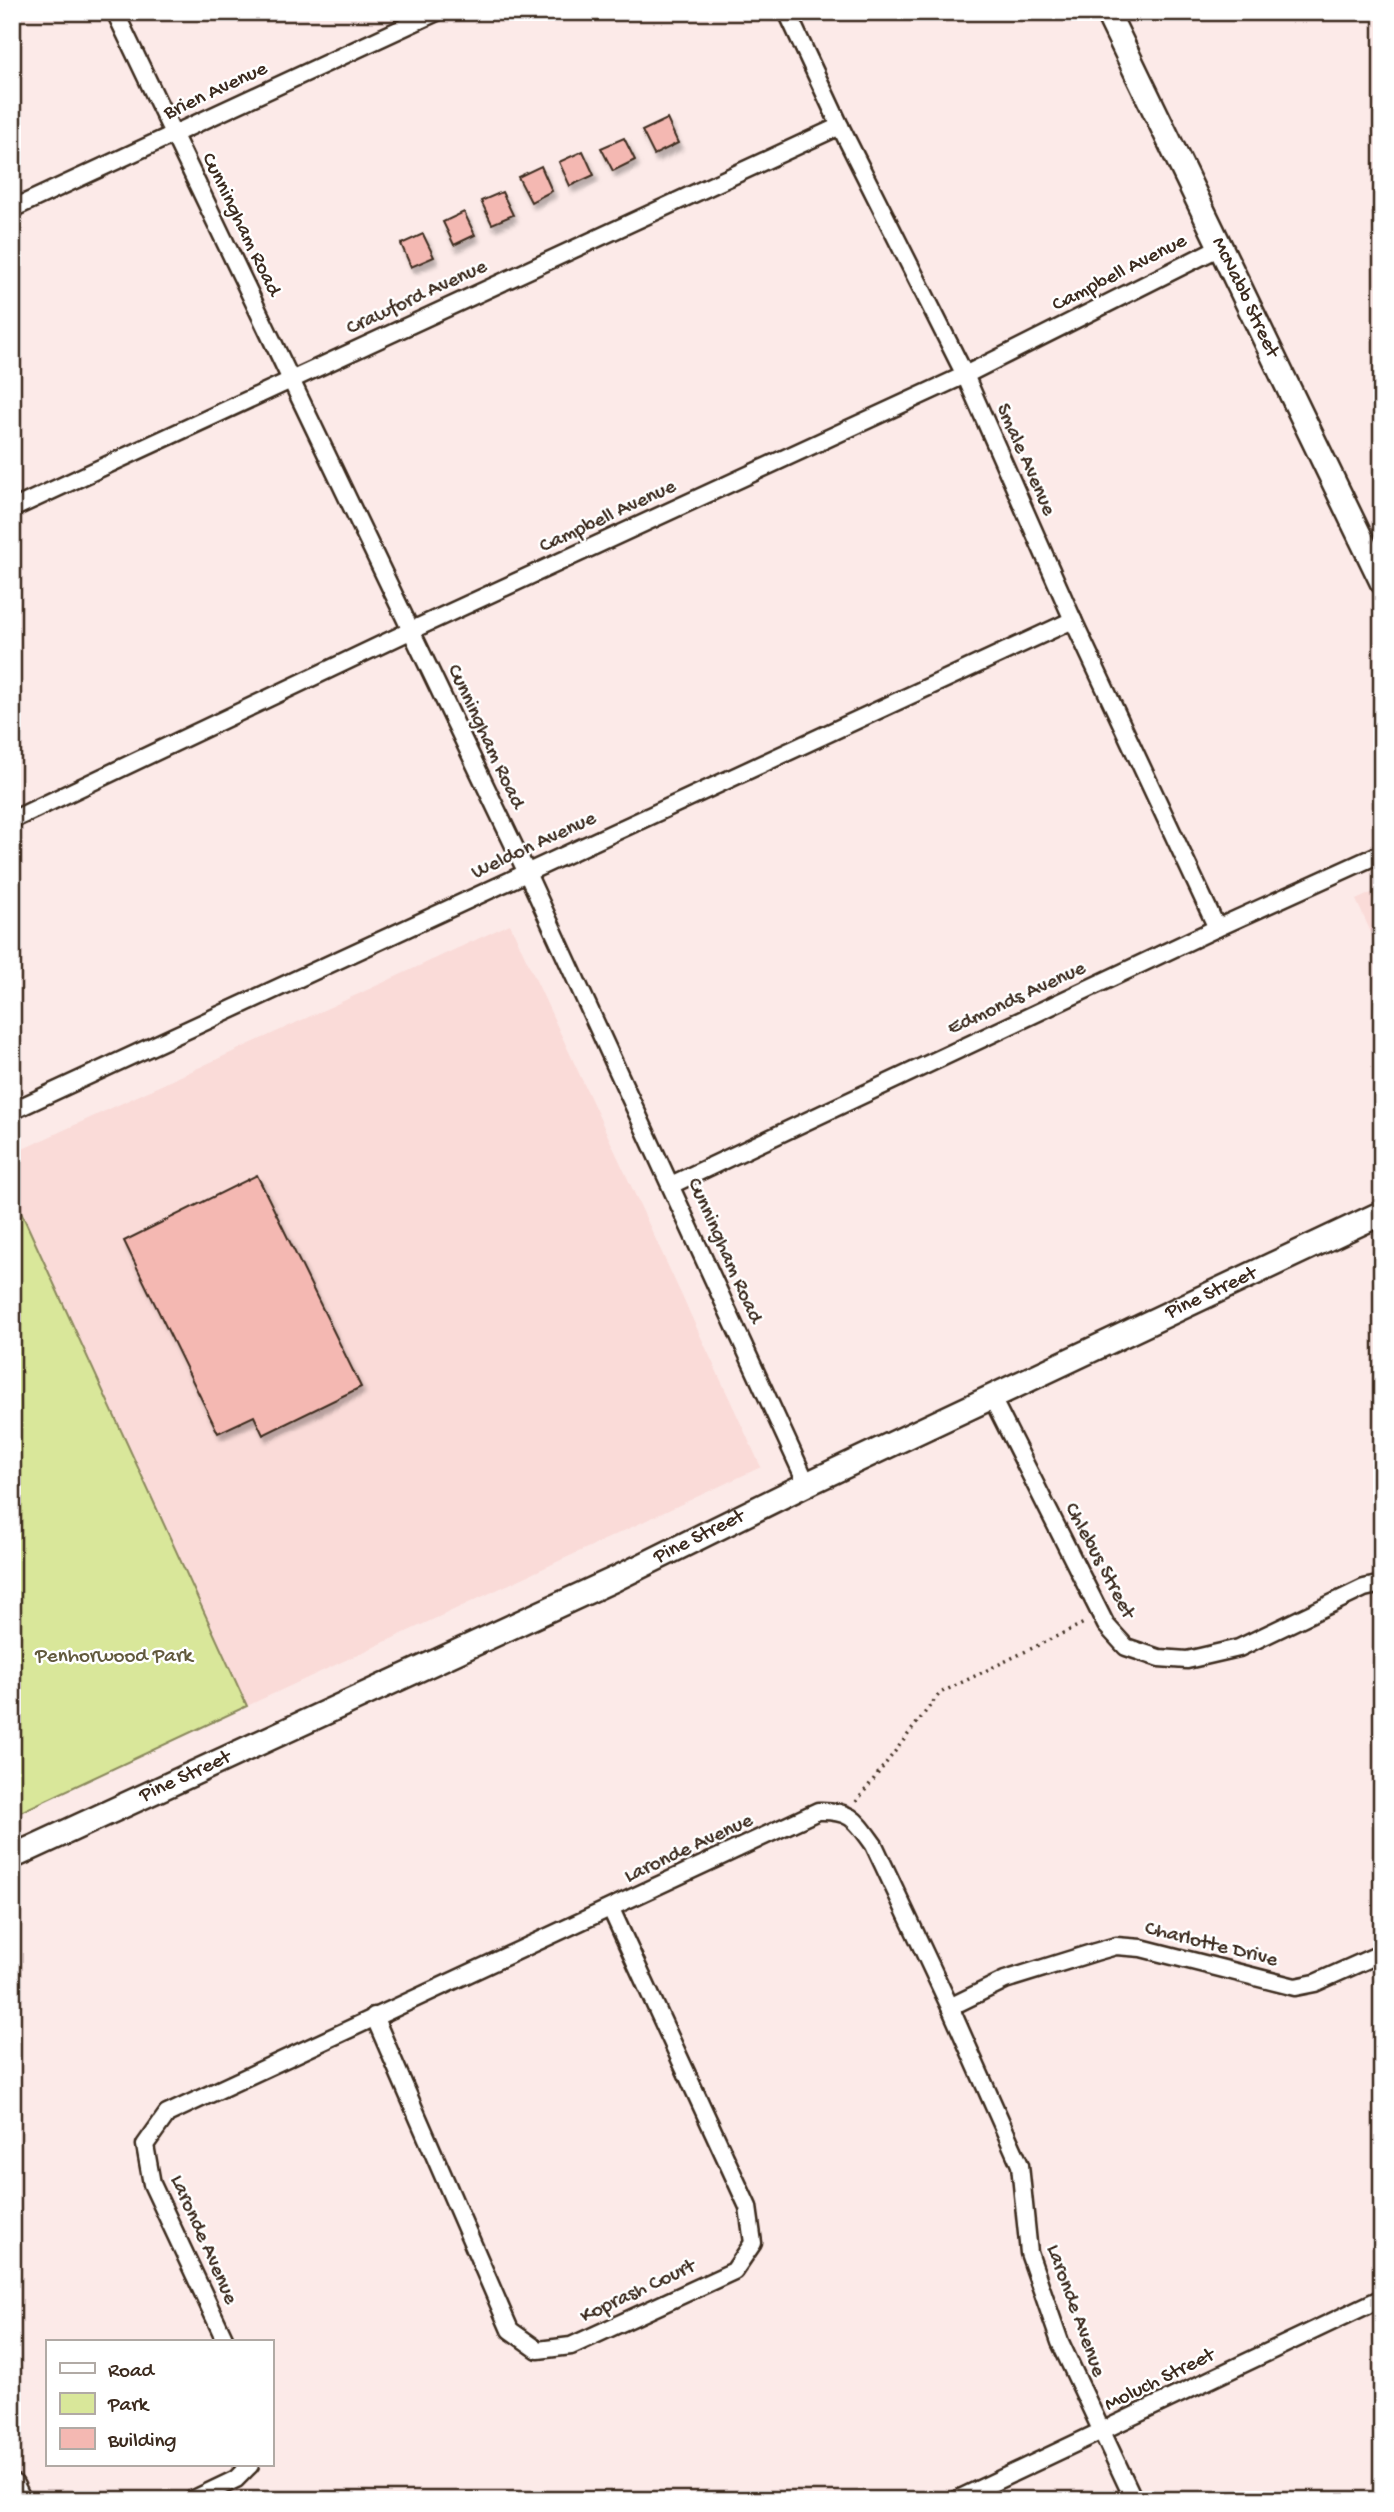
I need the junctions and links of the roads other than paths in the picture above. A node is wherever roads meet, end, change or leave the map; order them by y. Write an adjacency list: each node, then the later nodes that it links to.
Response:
1 (115, 12): 6 (street, Cunningham Road)
2 (437, 12): 6 (street, Brien Avenue)
3 (787, 12): 5 (street, Smale Avenue)
4 (1107, 12): 8 (street, McNabb Street)
5 (840, 126): 9 (street, Smale Avenue); 10 (street, Crawford Avenue)
6 (173, 136): 7 (street, Brien Avenue); 10 (street, Cunningham Road)
7 (12, 209)
8 (1220, 247): 9 (street, Campbell Avenue); 12 (street, McNabb Street)
9 (965, 375): 13 (street, Smale Avenue); 14 (street, Campbell Avenue)
10 (292, 379): 11 (street, Crawford Avenue); 14 (street, Cunningham Road)
11 (12, 509)
12 (1382, 582)
13 (1073, 620): 17 (street, Weldon Avenue); 18 (street, Smale Avenue)
14 (412, 630): 15 (street, Campbell Avenue); 17 (street, Cunningham Road)
15 (12, 820)
16 (1382, 853): 18 (street, Edmonds Avenue)
17 (527, 873): 19 (street, Weldon Avenue); 20 (street, Cunningham Road)
18 (1217, 928): 20 (street, Edmonds Avenue)
19 (12, 1111)
20 (671, 1185): 23 (street, Cunningham Road)
21 (1382, 1213): 22 (street, Pine Street)
22 (992, 1398): 23 (street, Pine Street); 24 (street, Chlebus Street)
23 (807, 1484): 25 (street, Pine Street)
24 (1382, 1584)
25 (12, 1857)
26 (611, 1909): 28 (street, Laronde Avenue); 29 (street, Laronde Avenue); 29 (street, Koprash Court)
27 (1382, 1952): 28 (street, Charlotte Drive)
28 (950, 2007): 32 (street, Laronde Avenue)
29 (374, 2016): 31 (street, Laronde Avenue)
30 (1382, 2298): 32 (street, Moluch Street)
31 (225, 2340)
32 (1102, 2432): 37 (street, Moluch Street); 38 (street, Laronde Avenue)
33 (249, 2466): 36 (street)
34 (12, 2486): 35 (street)
35 (19, 2500)
36 (192, 2500)
37 (956, 2500)
38 (1134, 2500)

